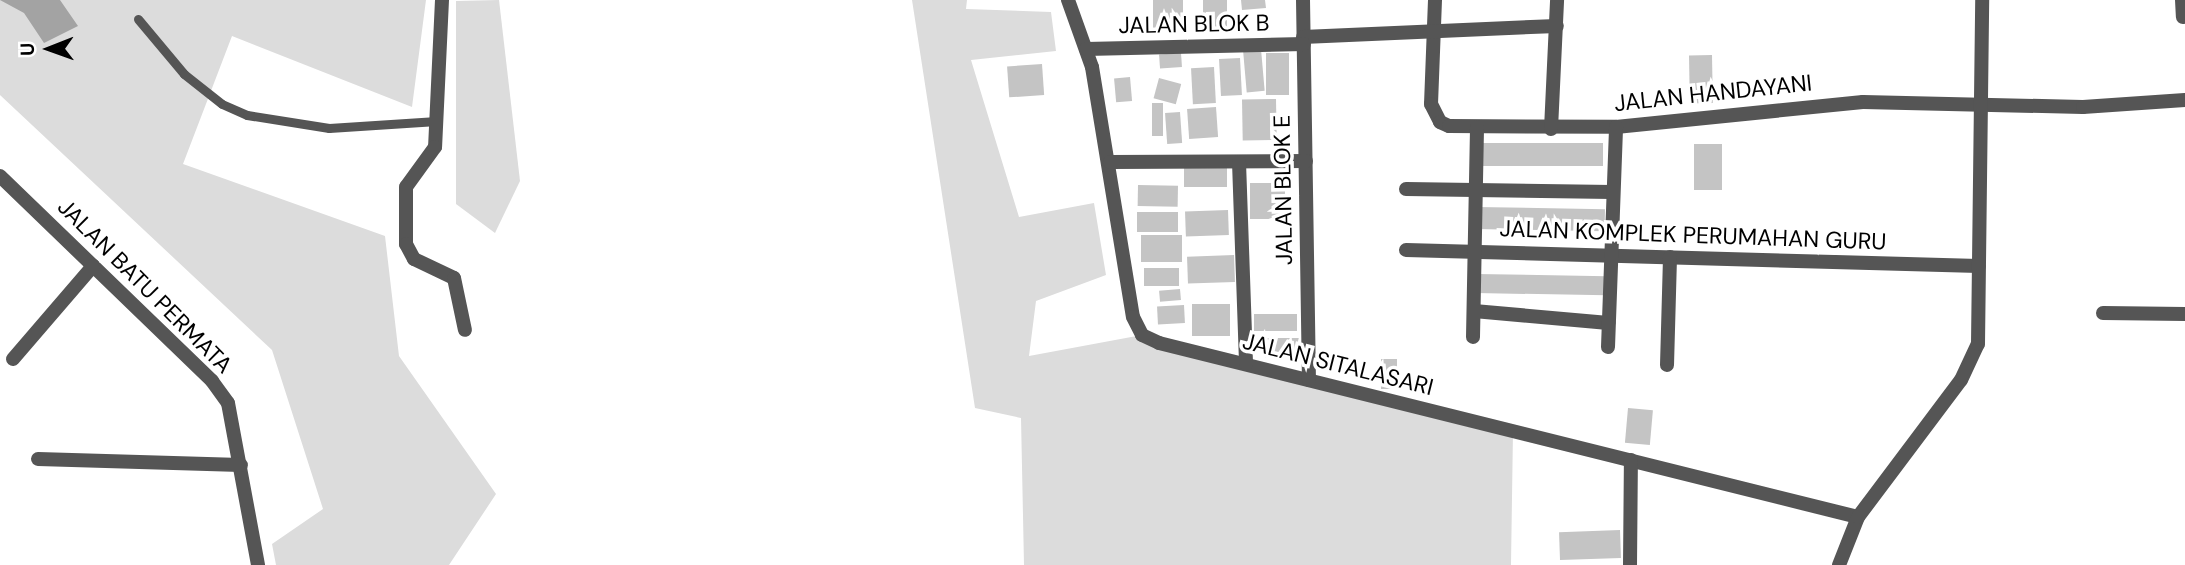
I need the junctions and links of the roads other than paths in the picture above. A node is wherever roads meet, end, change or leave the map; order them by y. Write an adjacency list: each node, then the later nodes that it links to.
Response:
1 (442, 0): 16 (street)
2 (1068, 0): 13 (street, JALAN SITALASARI)
3 (1303, 0): 12 (street, JALAN BLOK E)
4 (1435, 0): 11 (street)
5 (1558, 0): 10 (street)
6 (1982, 0): 15 (street)
7 (2182, 0): 8 (street)
8 (2183, 17)
9 (138, 19): 16 (lane)
10 (1557, 26): 11 (street, JALAN BLOK B); 19 (street)
11 (1435, 31): 12 (street, JALAN BLOK B); 17 (street, JALAN HANDAYANI)
12 (1304, 40): 13 (street, JALAN BLOK B); 21 (street, JALAN BLOK E)
13 (1086, 50): 22 (street, JALAN SITALASARI)
14 (2185, 100): 15 (street, JALAN HANDAYANI)
15 (1981, 104): 18 (street, JALAN HANDAYANI); 32 (street)
16 (437, 121): 37 (street)
17 (1477, 127): 19 (street, JALAN HANDAYANI); 25 (street)
18 (1616, 127): 19 (street, JALAN HANDAYANI); 26 (street)
19 (1551, 129)
20 (1239, 162): 21 (street); 22 (street); 41 (street)
21 (1306, 162): 43 (street, JALAN BLOK E)
22 (1110, 163): 41 (street, JALAN SITALASARI)
23 (0, 176): 31 (street, JALAN BATU PERMATA)
24 (1406, 189): 25 (street)
25 (1475, 189): 26 (street); 28 (street)
26 (1612, 192): 29 (street)
27 (1406, 250): 28 (street, JALAN KOMPLEK PERUMAHAN GURU)
28 (1475, 251): 29 (street, JALAN KOMPLEK PERUMAHAN GURU); 33 (street)
29 (1609, 257): 30 (street, JALAN KOMPLEK PERUMAHAN GURU); 36 (street)
30 (1670, 257): 32 (street, JALAN KOMPLEK PERUMAHAN GURU); 42 (street)
31 (93, 266): 40 (street); 46 (street, JALAN BATU PERMATA)
32 (1979, 266): 47 (street)
33 (1474, 311): 36 (street); 38 (street)
34 (2103, 313): 35 (street)
35 (2185, 314)
36 (1608, 323): 39 (street)
37 (465, 330)
38 (1473, 337)
39 (1608, 347)
40 (13, 359)
41 (1246, 364): 43 (street, JALAN SITALASARI)
42 (1667, 365)
43 (1309, 380): 45 (street, JALAN SITALASARI)
44 (38, 459): 46 (street)
45 (1631, 460): 47 (street, JALAN SITALASARI); 49 (street)
46 (241, 464): 48 (street, JALAN BATU PERMATA)
47 (1858, 517): 50 (street)
48 (258, 565)
49 (1630, 565)
50 (1839, 565)

